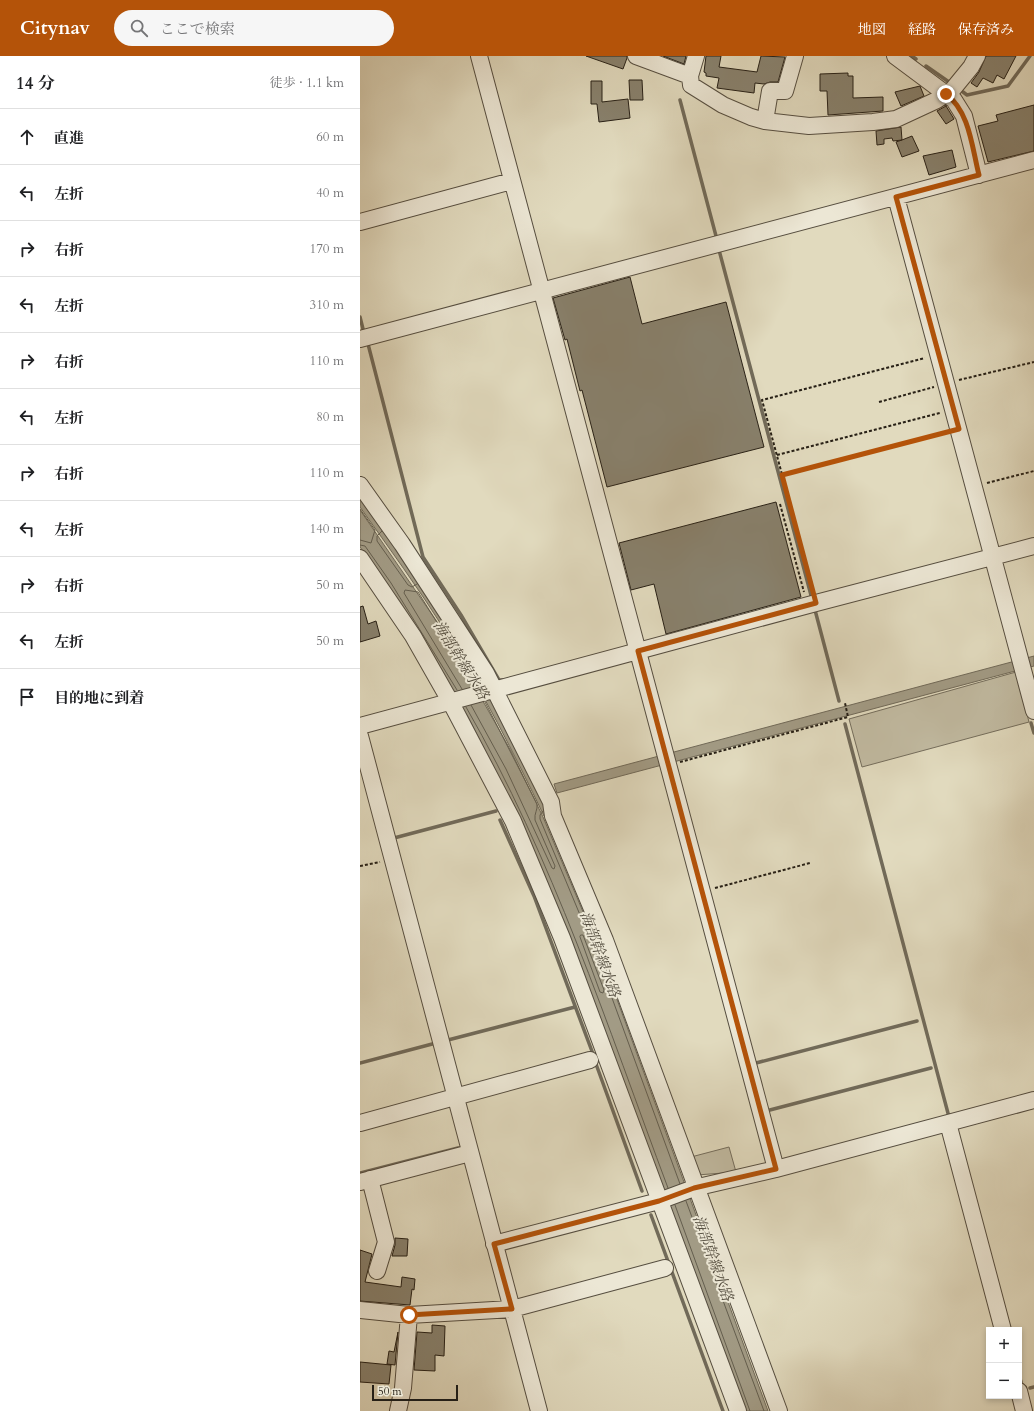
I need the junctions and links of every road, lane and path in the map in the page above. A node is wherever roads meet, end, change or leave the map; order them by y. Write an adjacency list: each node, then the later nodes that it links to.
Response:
1 (479, 56): 12 (street)
2 (636, 56): 7 (street)
3 (696, 56): 7 (street)
4 (795, 56): 9 (street)
5 (895, 56): 8 (street)
6 (977, 56): 8 (street)
7 (690, 76): 9 (street)
8 (946, 94): 9 (street); 11 (street)
9 (765, 120)
10 (1034, 160): 11 (street)
11 (979, 175): 13 (street)
12 (512, 181): 14 (street); 15 (street)
13 (896, 197): 15 (street); 17 (street)
14 (360, 222)
15 (541, 291): 16 (street); 30 (street)
16 (360, 339)
17 (939, 354): 18 (street); 20 (path)
18 (954, 409): 19 (street); 20 (path)
19 (959, 429): 22 (path); 24 (street)
20 (776, 455): 22 (path)
21 (1034, 471): 24 (path)
22 (782, 475): 29 (path)
23 (360, 485): 31 (street)
24 (974, 486): 27 (street)
25 (780, 504): 29 (path)
26 (1034, 546): 27 (street)
27 (993, 557): 29 (street); 34 (street)
28 (360, 558): 32 (street)
29 (811, 604): 30 (street)
30 (638, 651): 31 (street); 37 (street)
31 (494, 691): 32 (street); 50 (street)
32 (450, 701): 35 (street); 51 (street)
33 (845, 704): 37 (path)
34 (1034, 711)
35 (360, 726)
36 (360, 736): 38 (street)
37 (667, 761): 41 (street)
38 (393, 860): 40 (path); 43 (street)
39 (810, 863): 41 (path)
40 (360, 866)
41 (702, 892): 48 (street)
42 (590, 1060): 43 (street)
43 (456, 1097): 45 (street); 47 (street)
44 (1034, 1100): 46 (street)
45 (360, 1123)
46 (948, 1123): 48 (street); 58 (street)
47 (470, 1153): 49 (street); 52 (street)
48 (776, 1169): 50 (street)
49 (365, 1181): 54 (street)
50 (696, 1188): 51 (street); 63 (street)
51 (659, 1201): 52 (street); 62 (street)
52 (494, 1244): 55 (street)
53 (665, 1268): 55 (street)
54 (377, 1271)
55 (512, 1309): 57 (street); 61 (street)
56 (360, 1310): 57 (street)
57 (409, 1315): 60 (street)
58 (1002, 1327)
59 (1021, 1399): 64 (street)
60 (398, 1411)
61 (539, 1411)
62 (738, 1411)
63 (779, 1411)
64 (1024, 1411)

